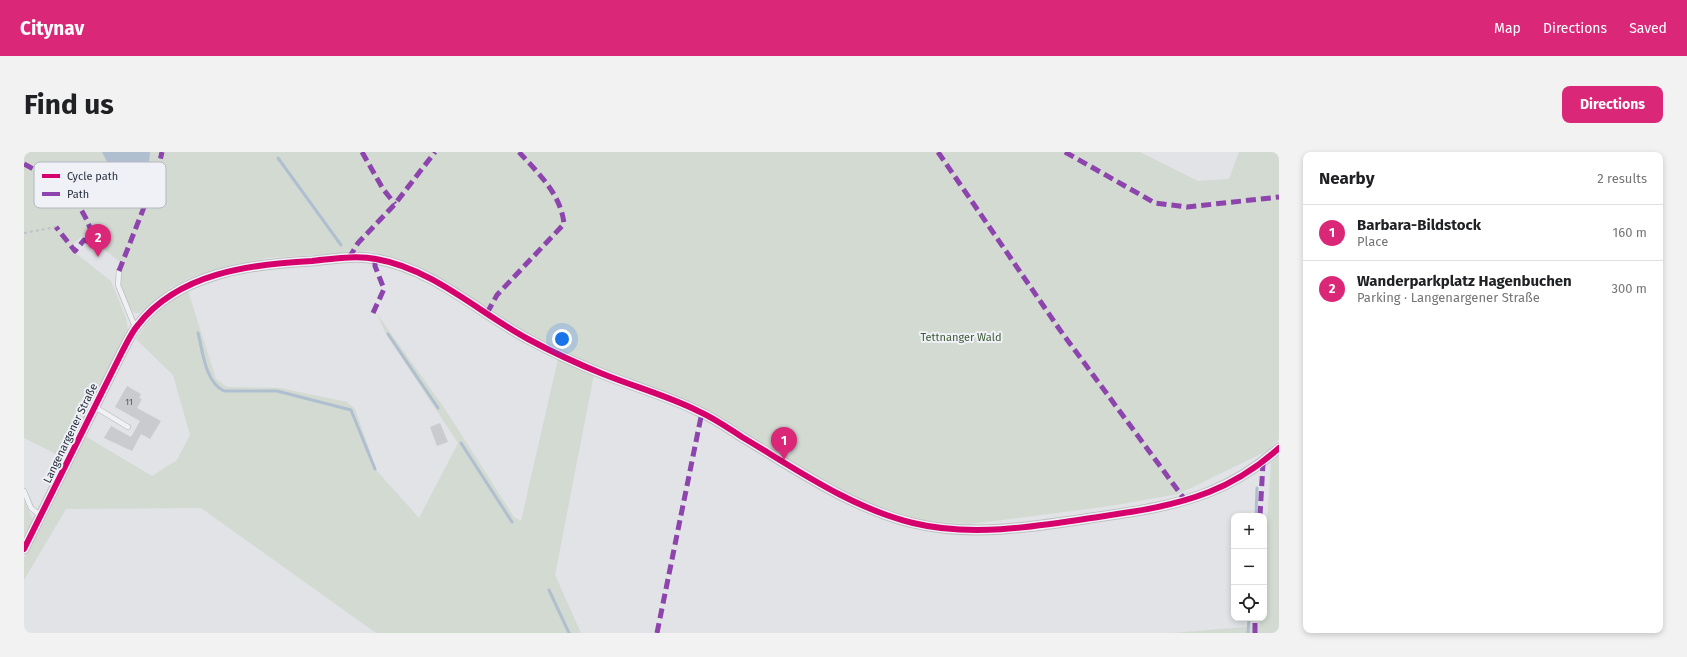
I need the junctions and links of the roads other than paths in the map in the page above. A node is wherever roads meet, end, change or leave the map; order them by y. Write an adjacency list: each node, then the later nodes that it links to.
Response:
1 (120, 271): 2 (lane)
2 (136, 327): 3 (street, Langenargener Straße); 5 (street, Langenargener Straße)
3 (95, 407): 4 (lane); 7 (street, Langenargener Straße)
4 (128, 428)
5 (1279, 448)
6 (24, 491): 7 (lane)
7 (41, 516): 8 (street, Langenargener Straße)
8 (24, 549)

